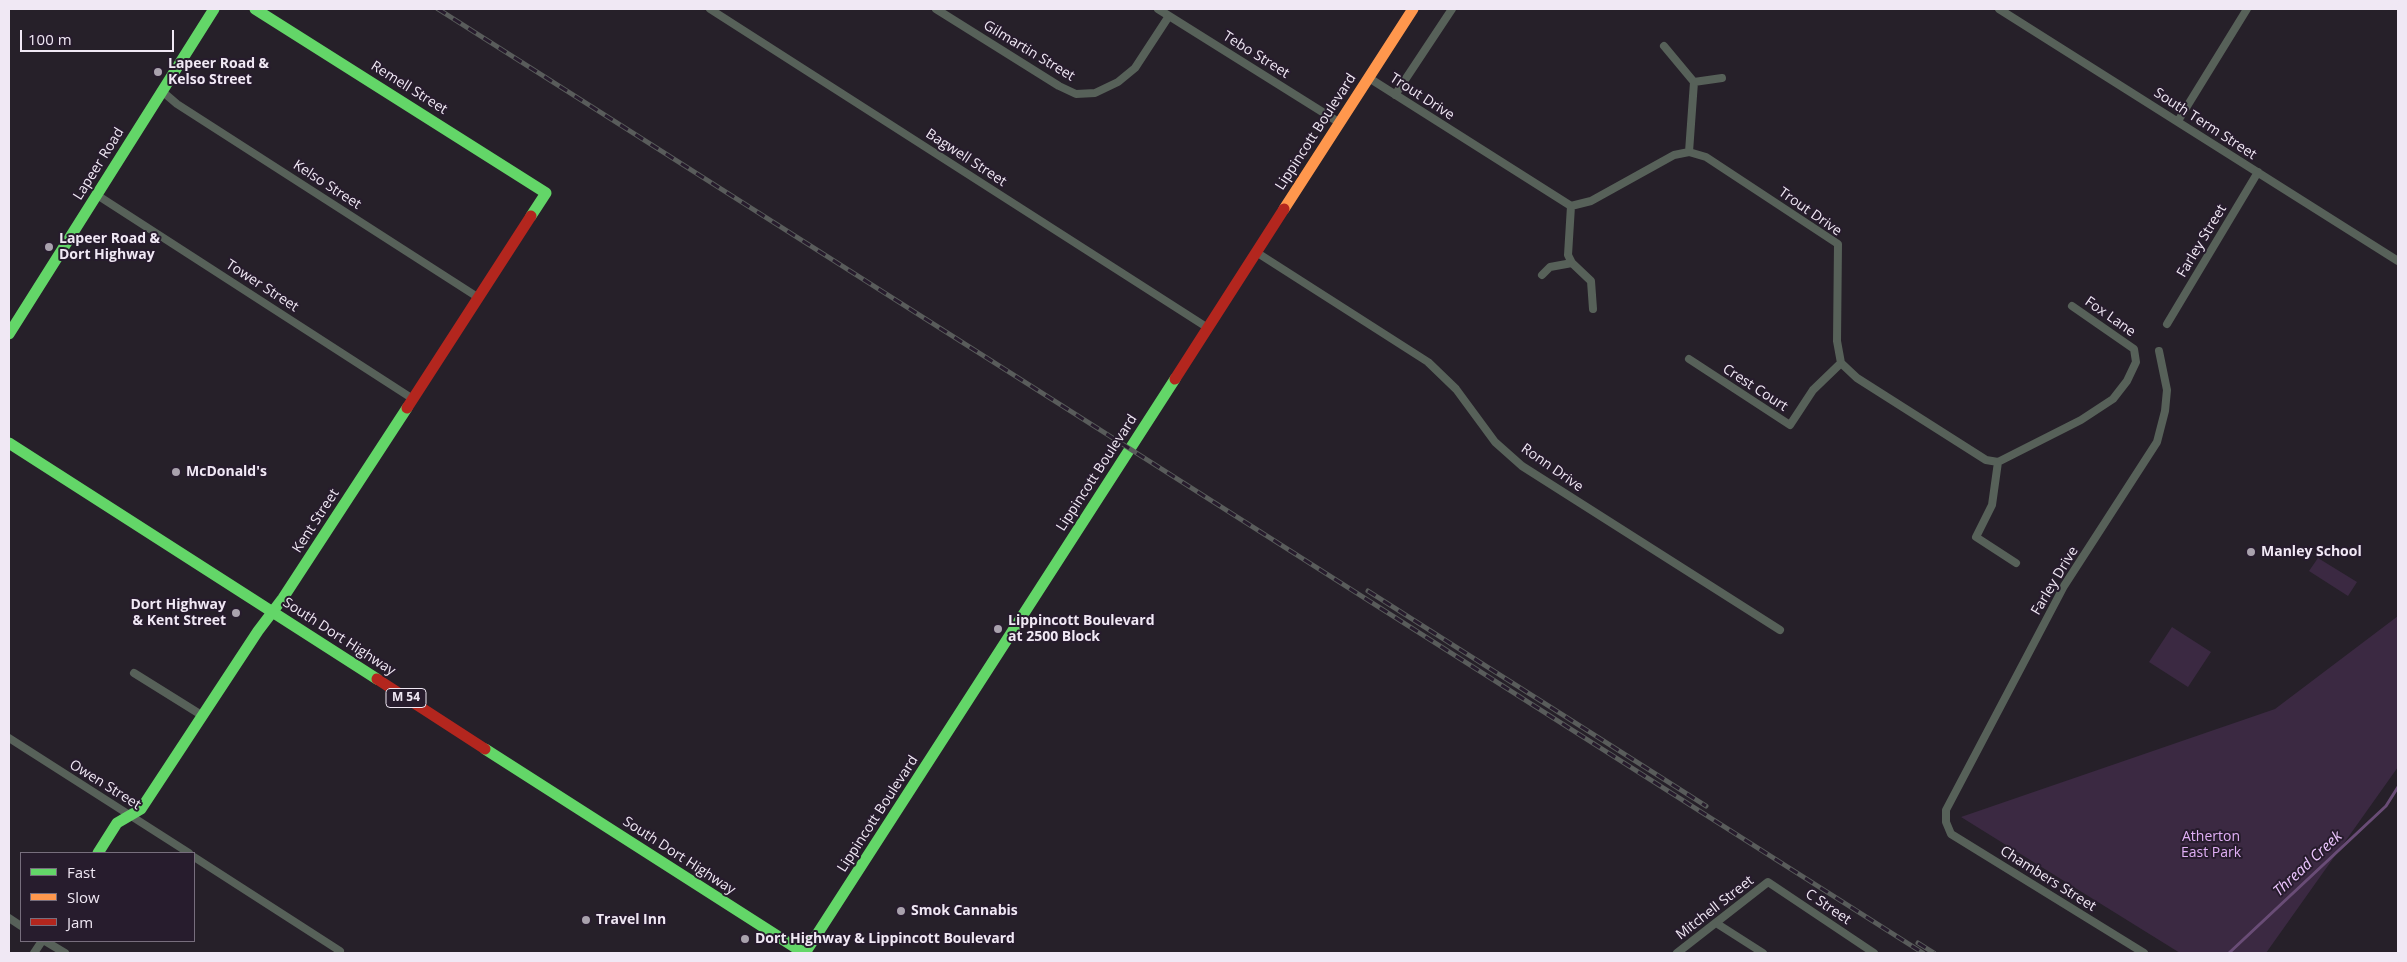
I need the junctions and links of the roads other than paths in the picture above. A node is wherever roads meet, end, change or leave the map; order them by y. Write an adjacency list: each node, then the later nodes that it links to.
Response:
1 (214, 9): 15 (street, Lapeer Road)
2 (256, 9): 21 (street, Remell Street)
3 (710, 9): 32 (street, Bagwell Street)
4 (936, 9): 10 (street, Gilmartin Street)
5 (1158, 9): 10 (street, Tebo Street)
6 (1413, 9): 12 (street, Lippincott Boulevard)
7 (1452, 9): 16 (street)
8 (1999, 9): 17 (street, South Term Street)
9 (2247, 9): 17 (street)
10 (1170, 16): 18 (street, Tebo Street)
11 (1664, 46): 14 (street)
12 (1369, 78): 16 (street, Trout Drive); 18 (street, Lippincott Boulevard)
13 (1722, 78): 14 (street)
14 (1694, 82): 19 (street)
15 (163, 92): 22 (street, Lapeer Road); 28 (street, Kelso Street)
16 (1395, 95): 23 (street, Trout Drive)
17 (2178, 121): 20 (street, South Term Street)
18 (1340, 123): 24 (street, Lippincott Boulevard)
19 (1689, 152): 23 (street); 36 (street, Trout Drive)
20 (2258, 172): 25 (street, South Term Street); 31 (street, Farley Street)
21 (546, 193): 28 (street, Kent Street)
22 (97, 195): 33 (street, Lapeer Road); 37 (street, Tower Street)
23 (1571, 206): 26 (street)
24 (1256, 252): 32 (street, Lippincott Boulevard); 42 (street, Ronn Drive)
25 (2398, 261)
26 (1572, 263): 27 (street); 30 (street)
27 (1542, 275)
28 (479, 298): 37 (street, Kent Street)
29 (2072, 306): 39 (street, Fox Lane)
30 (1593, 309)
31 (2167, 324)
32 (1208, 328): 60 (street, Lippincott Boulevard)
33 (9, 334)
34 (2159, 352): 47 (street, Farley Drive)
35 (1689, 359): 36 (street, Crest Court)
36 (1841, 363): 39 (street)
37 (413, 398): 41 (street, Kent Street)
38 (9, 443): 41 (street, South Dort Highway / M 54)
39 (1998, 462): 40 (street)
40 (2016, 563)
41 (273, 613): 44 (street, Kent Street); 60 (street, South Dort Highway / M 54)
42 (1780, 630)
43 (134, 673): 44 (street)
44 (203, 716): 46 (street, Kent Street)
45 (9, 738): 46 (street, Owen Street)
46 (129, 815): 48 (street, Kent Street); 49 (street, Owen Street)
47 (1946, 822): 64 (street, Chambers Street)
48 (99, 852)
49 (187, 852)
50 (195, 858): 57 (street)
51 (1768, 882): 53 (street, Mitchell Street); 63 (street, C Street)
52 (9, 918): 54 (street)
53 (1716, 923): 61 (street, Mitchell Street); 62 (street)
54 (20, 925)
55 (43, 942): 58 (street)
56 (46, 942): 59 (street)
57 (340, 951)
58 (34, 953)
59 (65, 953)
60 (804, 953)
61 (1677, 953)
62 (1763, 953)
63 (1874, 953)
64 (2144, 953)

